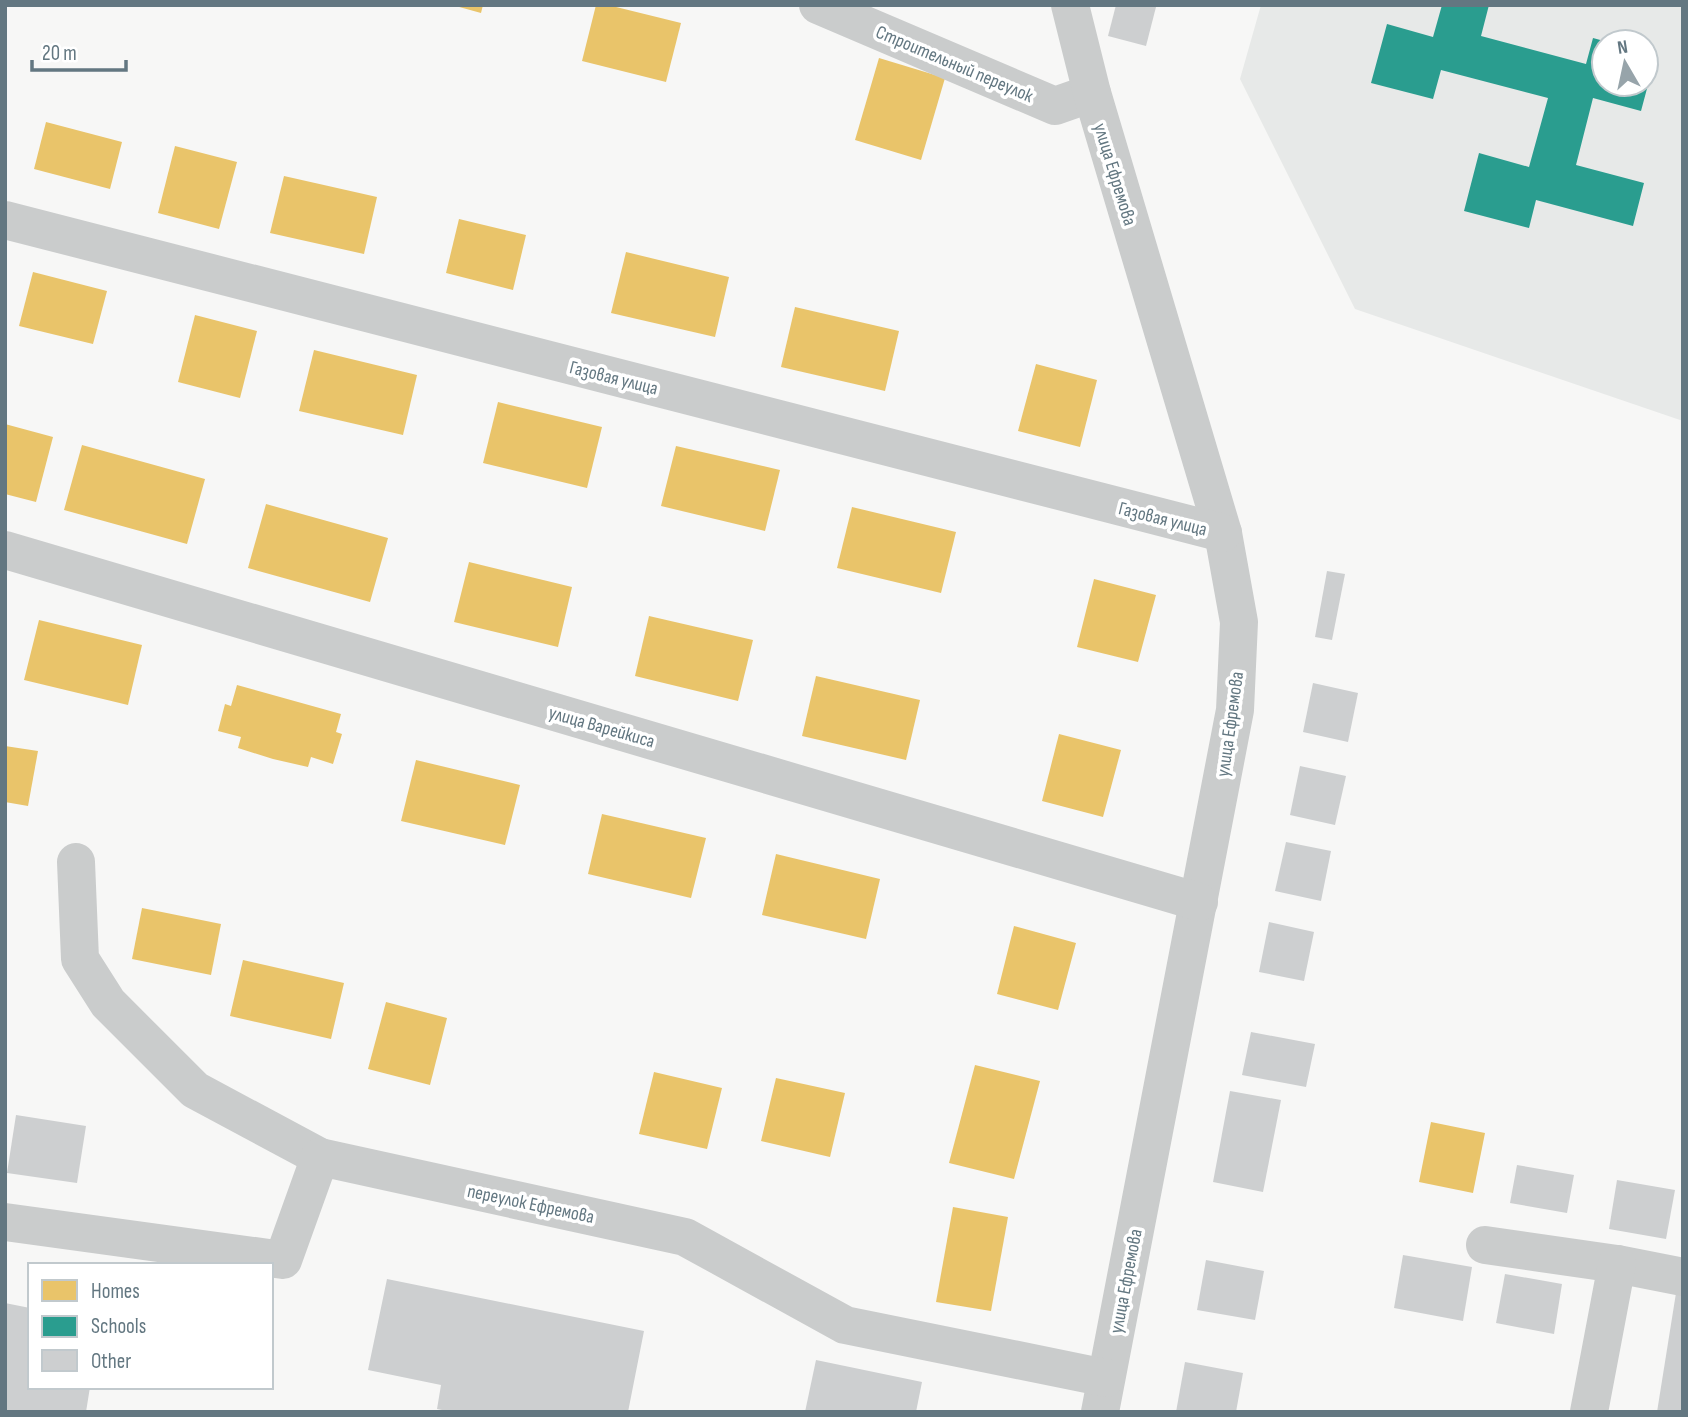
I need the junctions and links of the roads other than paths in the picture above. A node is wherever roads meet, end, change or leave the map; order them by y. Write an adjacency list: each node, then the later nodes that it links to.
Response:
1 (818, 5): 3 (street, Строительный переулок)
2 (1070, 5): 3 (street, улица Ефремова)
3 (1092, 93): 5 (street, улица Ефремова)
4 (5, 220): 5 (street, Газовая улица)
5 (1223, 533): 8 (street, улица Ефремова)
6 (5, 550): 8 (street, улица Варейкиса)
7 (76, 862): 9 (street, переулок Ефремова)
8 (1199, 902): 14 (street, улица Ефремова)
9 (320, 1157): 10 (street); 14 (street, переулок Ефремова)
10 (5, 1222)
11 (1485, 1245): 12 (street)
12 (1617, 1264): 13 (street); 15 (street)
13 (1683, 1277)
14 (1103, 1395)
15 (1589, 1412)

